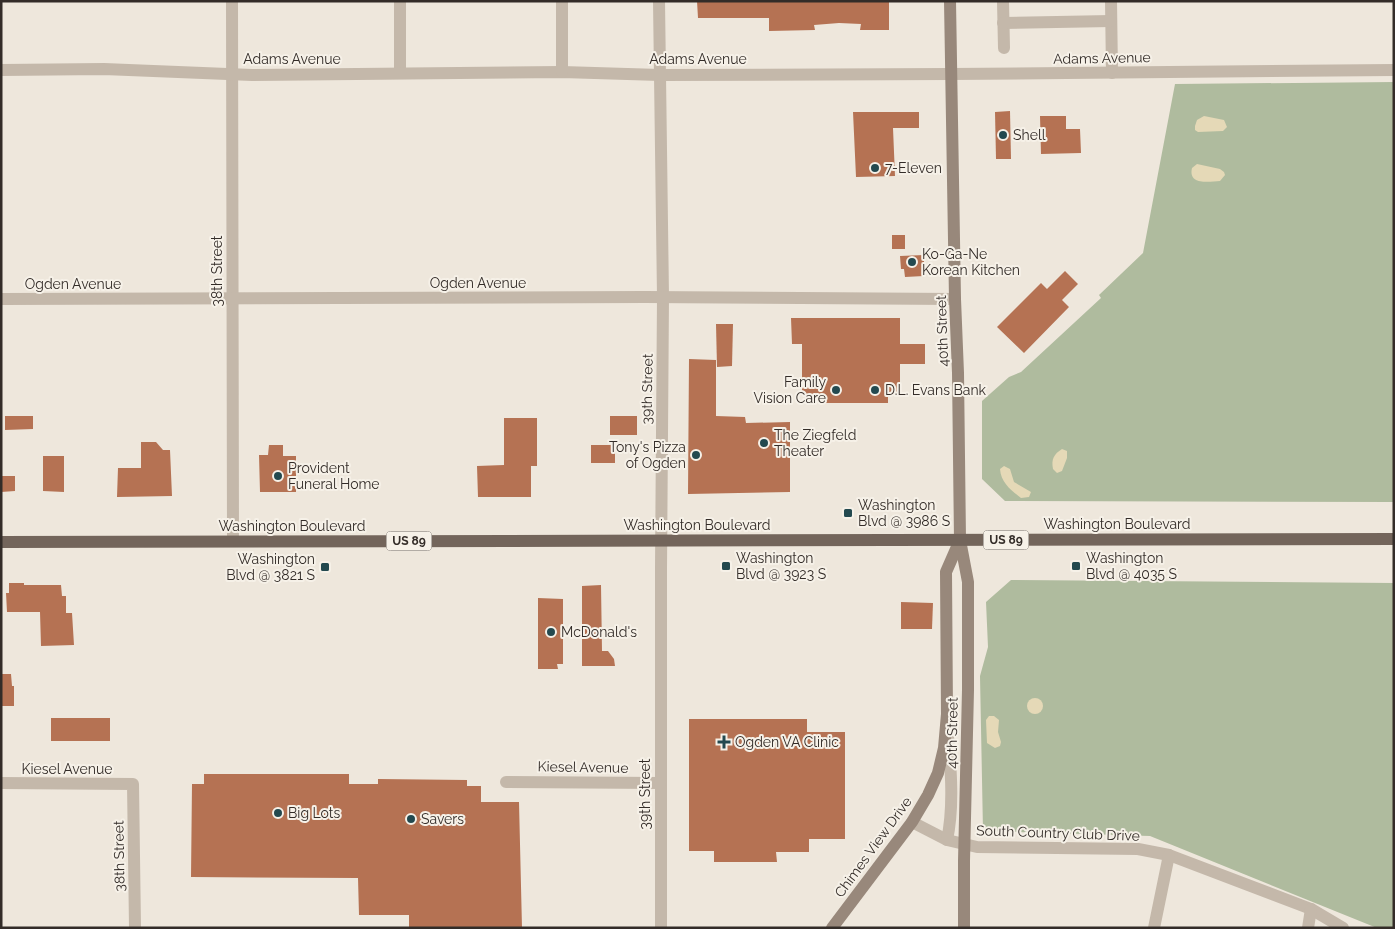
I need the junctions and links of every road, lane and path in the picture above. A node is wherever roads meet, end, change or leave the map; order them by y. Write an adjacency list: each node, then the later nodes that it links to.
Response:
1 (232, 1): 16 (street, 38th Street)
2 (400, 1): 14 (street)
3 (562, 1): 13 (street)
4 (659, 1): 18 (street, 39th Street)
5 (950, 1): 17 (main road, 40th Street)
6 (1003, 1): 9 (street)
7 (1111, 1): 8 (street)
8 (1111, 21): 9 (street); 15 (street)
9 (1003, 23): 10 (street)
10 (1004, 48)
11 (1, 70): 16 (street, Adams Avenue)
12 (1394, 70): 15 (street, Adams Avenue)
13 (562, 72): 14 (street, Adams Avenue); 18 (street, Adams Avenue)
14 (400, 73): 16 (street, Adams Avenue)
15 (1112, 73): 17 (street, Adams Avenue)
16 (232, 74): 21 (street, 38th Street)
17 (951, 74): 18 (street, Adams Avenue); 22 (main road, 40th Street)
18 (660, 75): 19 (street, 39th Street)
19 (664, 297): 21 (street, Ogden Avenue); 22 (street, Ogden Avenue); 24 (street, 39th Street)
20 (1, 299): 21 (street, Ogden Avenue)
21 (232, 299): 27 (street, 38th Street)
22 (955, 299): 25 (main road, 40th Street)
23 (1394, 539): 25 (main road, Washington Boulevard / US 89)
24 (661, 540): 25 (main road, Washington Boulevard / US 89); 27 (main road, Washington Boulevard / US 89); 31 (street, 39th Street)
25 (960, 540): 28 (main road, 40th Street); 35 (main road, 40th Street)
26 (1, 542): 27 (main road, Washington Boulevard / US 89)
27 (233, 542)
28 (947, 724): 33 (main road, Chimes View Drive); 34 (street, 40th Street)
29 (506, 782): 31 (street, Kiesel Avenue)
30 (1, 783): 32 (street, Kiesel Avenue)
31 (660, 783): 39 (street, 39th Street)
32 (133, 784): 38 (street, 38th Street)
33 (912, 822): 34 (street, South Country Club Drive); 40 (main road, Chimes View Drive)
34 (946, 840): 35 (street, South Country Club Drive)
35 (964, 845): 36 (street, South Country Club Drive); 41 (main road, 40th Street)
36 (1168, 855): 37 (street, South Country Club Drive); 42 (street)
37 (1311, 909): 43 (street); 44 (street, South Country Club Drive)
38 (135, 928)
39 (661, 928)
40 (832, 928)
41 (964, 928)
42 (1154, 928)
43 (1308, 928)
44 (1343, 928)

